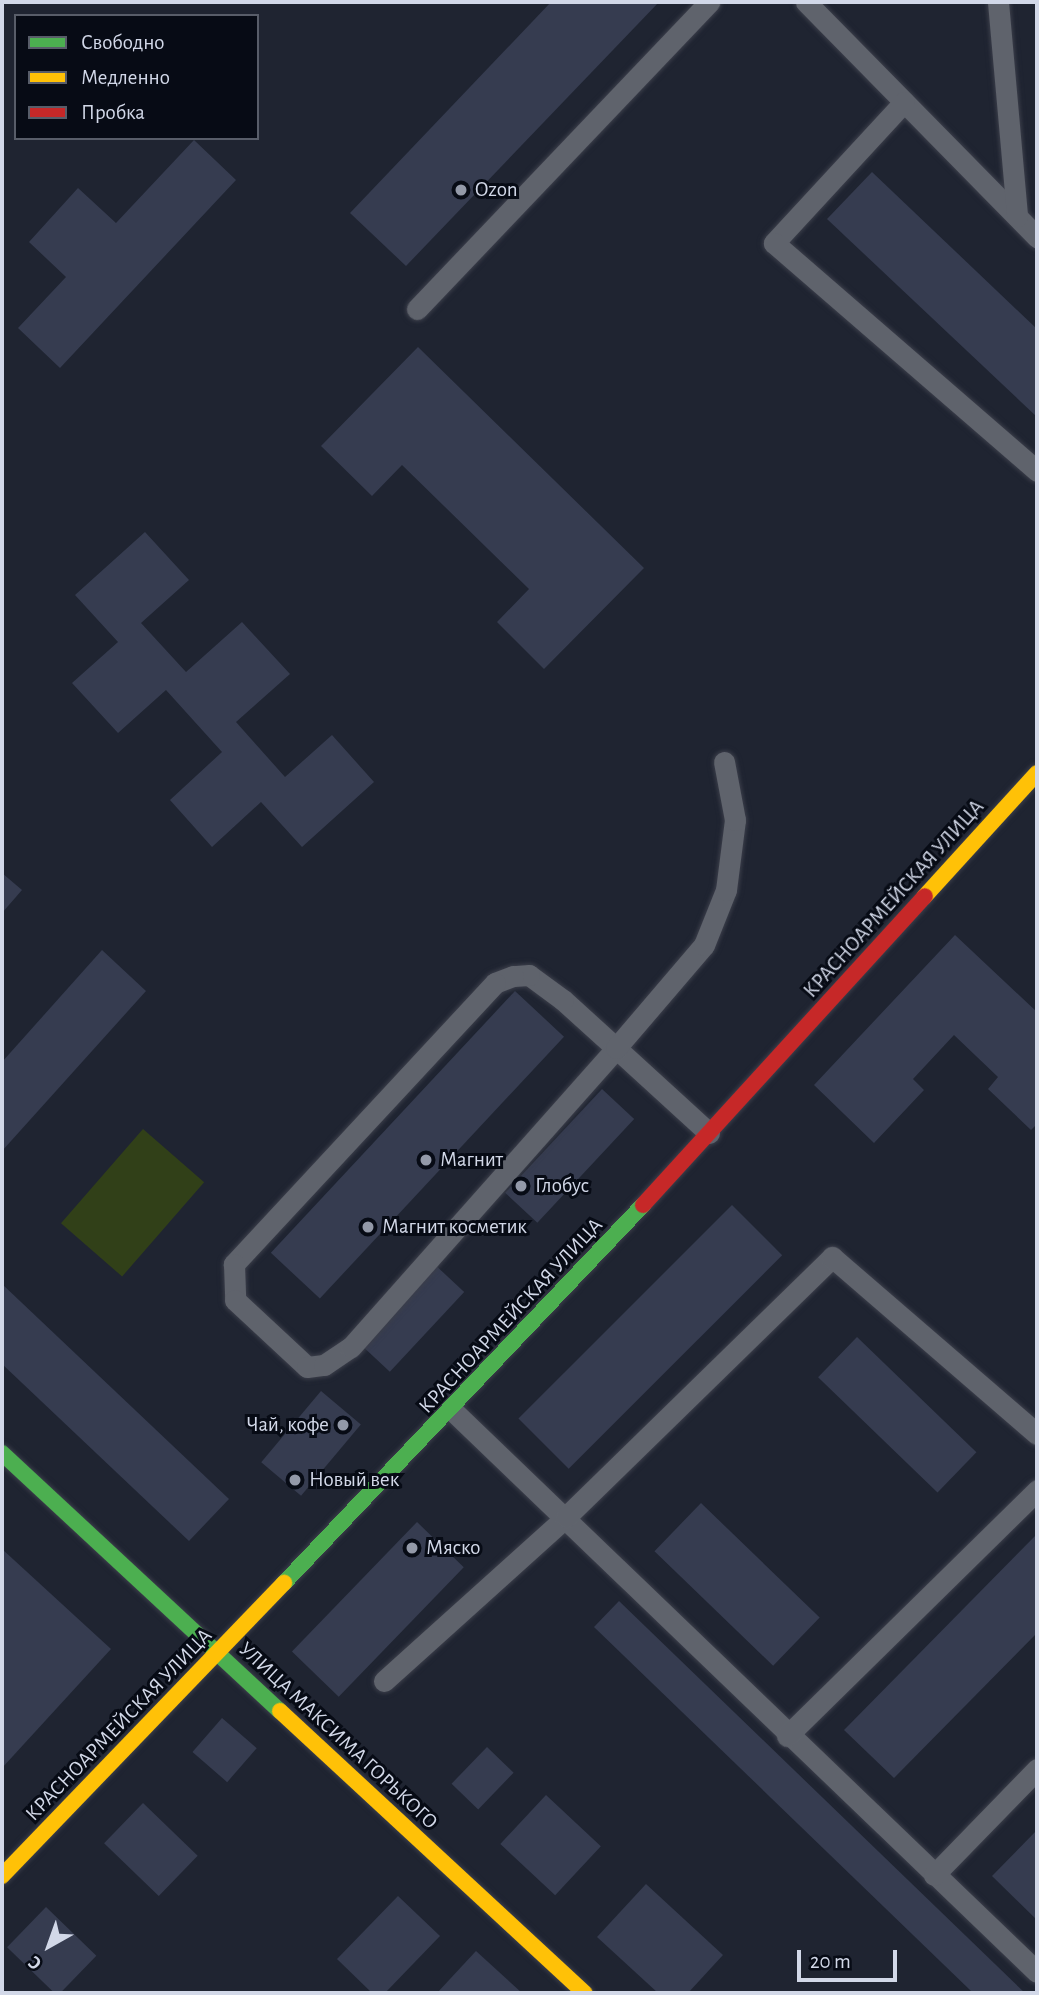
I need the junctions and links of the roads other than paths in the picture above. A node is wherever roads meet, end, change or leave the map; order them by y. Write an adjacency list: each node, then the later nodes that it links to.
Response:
1 (709, 2): 7 (lane)
2 (806, 2): 4 (lane)
3 (998, 2): 5 (lane)
4 (904, 102): 5 (lane); 8 (lane)
5 (1017, 216): 6 (lane)
6 (1037, 237)
7 (417, 309)
8 (1037, 471)
9 (724, 762): 11 (lane)
10 (1037, 773): 12 (street, КРАСНОАРМЕЙСКАЯ УЛИЦА)
11 (615, 1048): 11 (lane); 12 (lane)
12 (709, 1133): 13 (street, КРАСНОАРМЕЙСКАЯ УЛИЦА)
13 (452, 1410): 17 (lane); 18 (street, КРАСНОАРМЕЙСКАЯ УЛИЦА)
14 (1037, 1434): 17 (lane)
15 (2, 1453): 18 (street, УЛИЦА МАКСИМА ГОРЬКОГО)
16 (1037, 1490): 20 (lane)
17 (566, 1517): 19 (lane); 20 (lane)
18 (218, 1654): 22 (street, КРАСНОАРМЕЙСКАЯ УЛИЦА); 25 (street, УЛИЦА МАКСИМА ГОРЬКОГО)
19 (384, 1681)
20 (787, 1736): 23 (lane)
21 (1037, 1769): 23 (lane)
22 (2, 1875)
23 (934, 1875): 24 (lane)
24 (1037, 1972)
25 (584, 1993)

